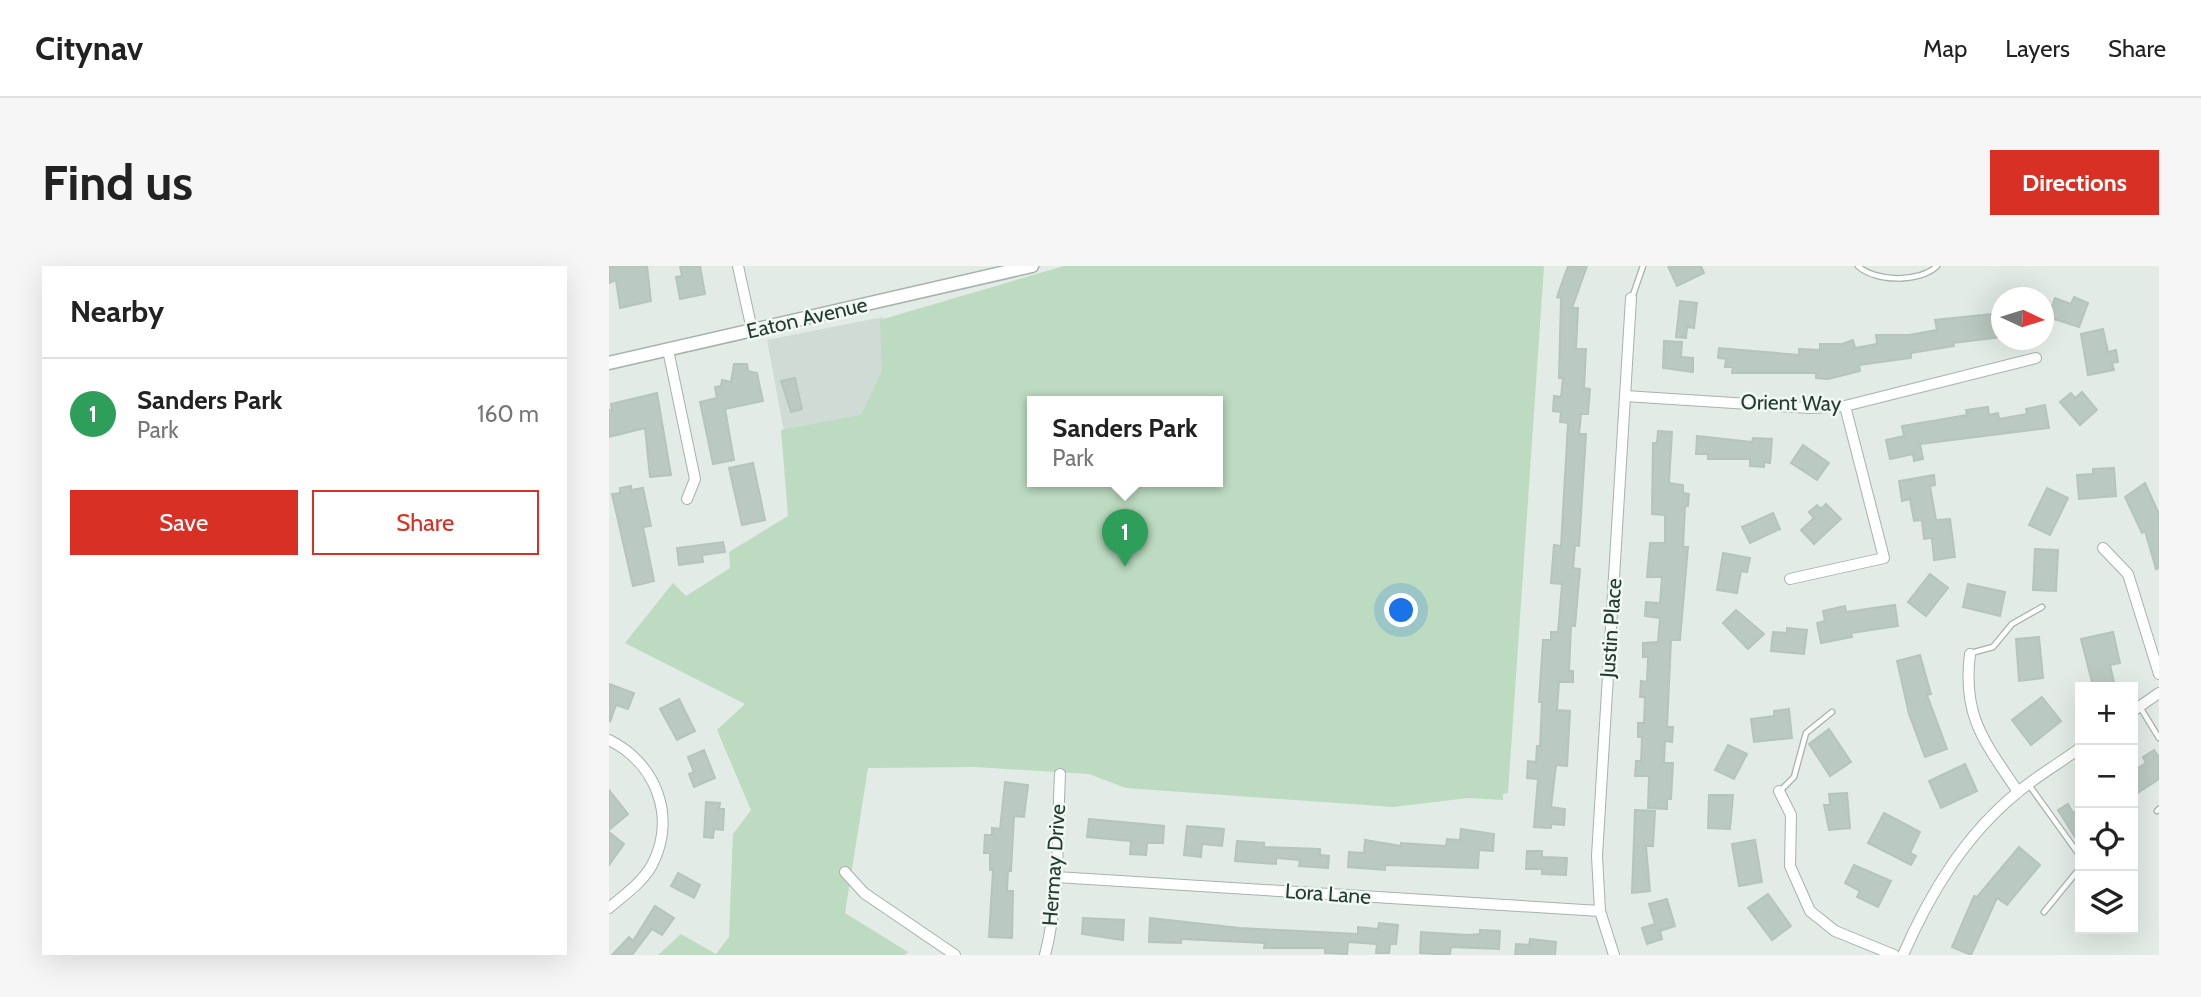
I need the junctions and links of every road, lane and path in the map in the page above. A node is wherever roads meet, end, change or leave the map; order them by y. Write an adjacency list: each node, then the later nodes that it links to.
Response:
1 (738, 266): 7 (street)
2 (1032, 266): 7 (street, Eaton Avenue)
3 (1643, 266): 6 (lane)
4 (1858, 266): 5 (lane)
5 (1937, 266)
6 (1631, 299): 11 (street, Justin Place)
7 (752, 330): 8 (street, Eaton Avenue)
8 (668, 350): 10 (street, Eaton Avenue); 13 (street)
9 (2036, 358): 12 (street, Orient Way)
10 (609, 363)
11 (1625, 396): 12 (street, Orient Way); 35 (street, Justin Place)
12 (1845, 406): 15 (street)
13 (687, 499)
14 (2103, 548): 18 (street)
15 (1790, 579)
16 (2042, 607): 17 (lane)
17 (1970, 654): 29 (street)
18 (2159, 674)
19 (2159, 693): 20 (street)
20 (2138, 708)
21 (1832, 712): 28 (lane)
22 (2138, 712): 23 (lane)
23 (2159, 738)
24 (609, 740): 34 (street)
25 (2075, 752): 27 (street)
26 (1060, 774): 33 (street, Hermay Drive)
27 (2029, 785): 29 (street); 30 (lane)
28 (1779, 791): 40 (street)
29 (2018, 792): 41 (street)
30 (2075, 849)
31 (2077, 871): 36 (lane)
32 (845, 872): 37 (street)
33 (1056, 877): 35 (street, Lora Lane); 38 (street, Hermay Drive)
34 (609, 908)
35 (1600, 911): 39 (street, Justin Place)
36 (2044, 912)
37 (955, 955)
38 (1045, 955)
39 (1614, 955)
40 (1894, 955)
41 (1903, 955)

